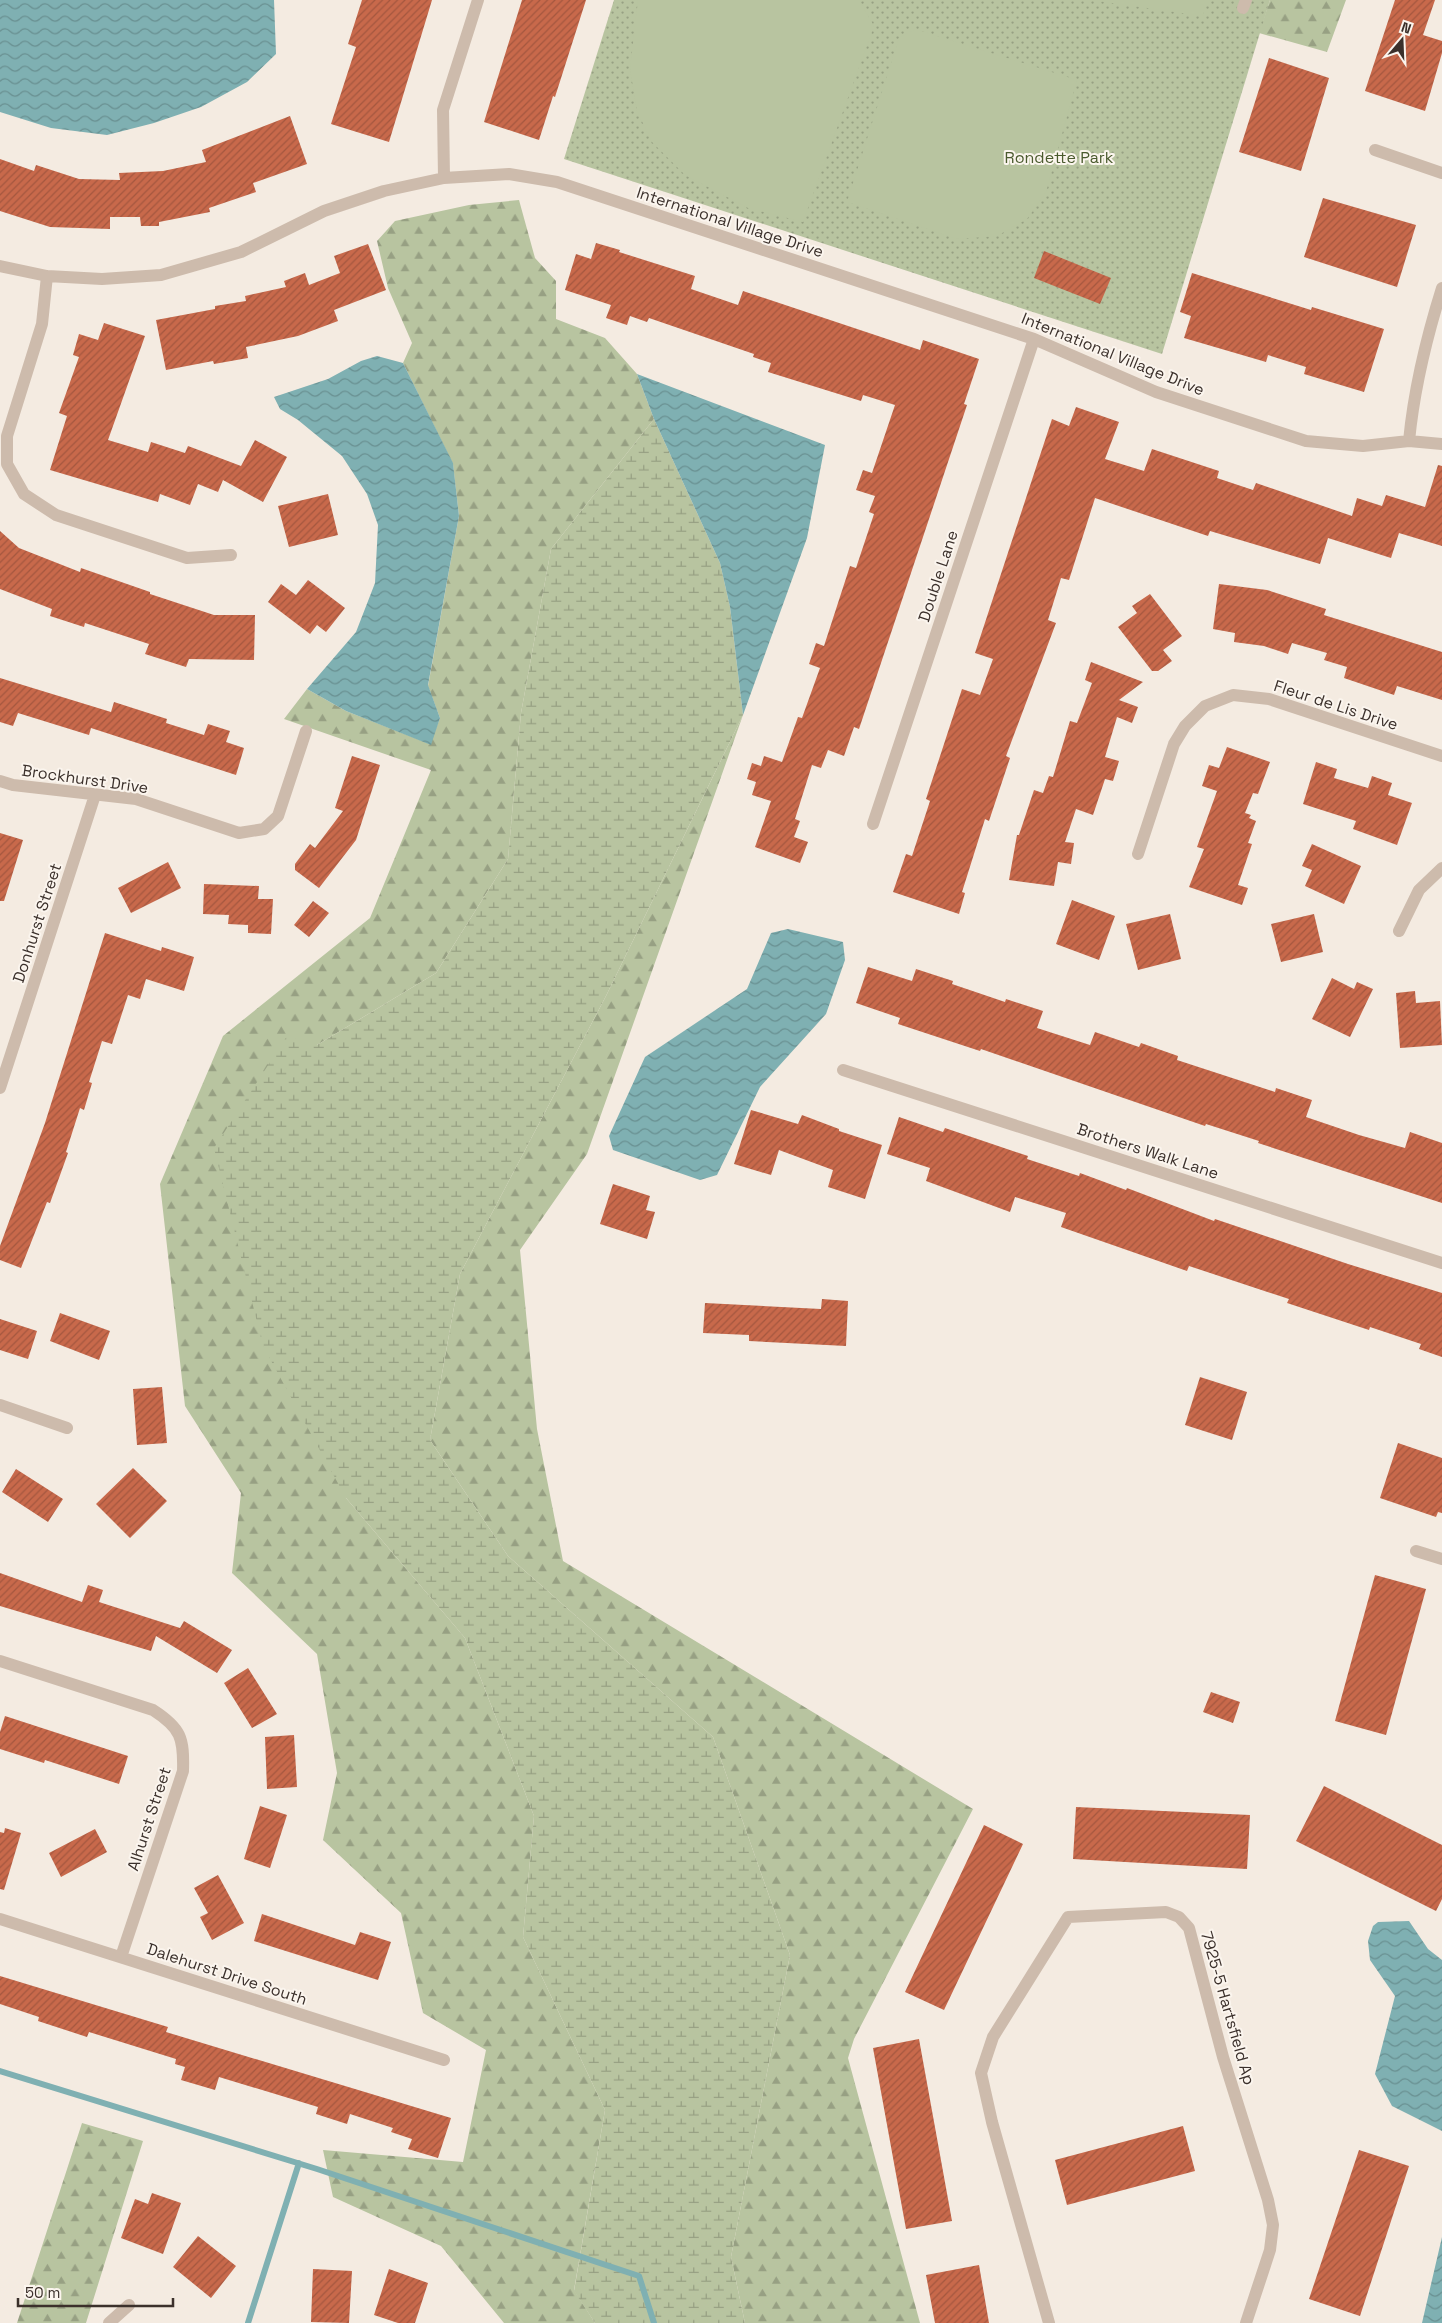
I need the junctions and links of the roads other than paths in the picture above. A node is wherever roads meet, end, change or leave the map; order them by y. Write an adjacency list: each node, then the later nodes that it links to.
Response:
1 (478, 0): 4 (street)
2 (1375, 150): 3 (street)
3 (1442, 173)
4 (444, 178): 6 (street, International Village Drive); 8 (street, International Village Drive)
5 (0, 266): 6 (street, International Village Drive)
6 (47, 276): 11 (street)
7 (1442, 288): 9 (street)
8 (1034, 339): 9 (street, International Village Drive); 16 (street, Double Lane)
9 (1409, 441): 10 (street, International Village Drive)
10 (1442, 444)
11 (231, 555)
12 (306, 731): 15 (street, Brockhurst Drive)
13 (1442, 756): 17 (street, Fleur de Lis Drive)
14 (0, 780): 15 (street, Brockhurst Drive)
15 (96, 795): 21 (street, Donhurst Street)
16 (873, 824)
17 (1138, 854)
18 (1442, 868): 19 (street)
19 (1399, 931)
20 (843, 1070): 22 (street, Brothers Walk Lane)
21 (0, 1088)
22 (1442, 1263)
23 (0, 1406): 24 (street)
24 (67, 1428)
25 (1416, 1551): 26 (street)
26 (1442, 1559)
27 (0, 1661): 29 (street, Alhurst Street)
28 (0, 1919): 29 (street, Dalehurst Drive South)
29 (121, 1957): 30 (street, Dalehurst Drive South)
30 (444, 2060)
31 (129, 2305): 32 (street)
32 (109, 2323)
33 (1049, 2323): 34 (street, 7925-5 Hartsfield Ap)
34 (1246, 2323)

